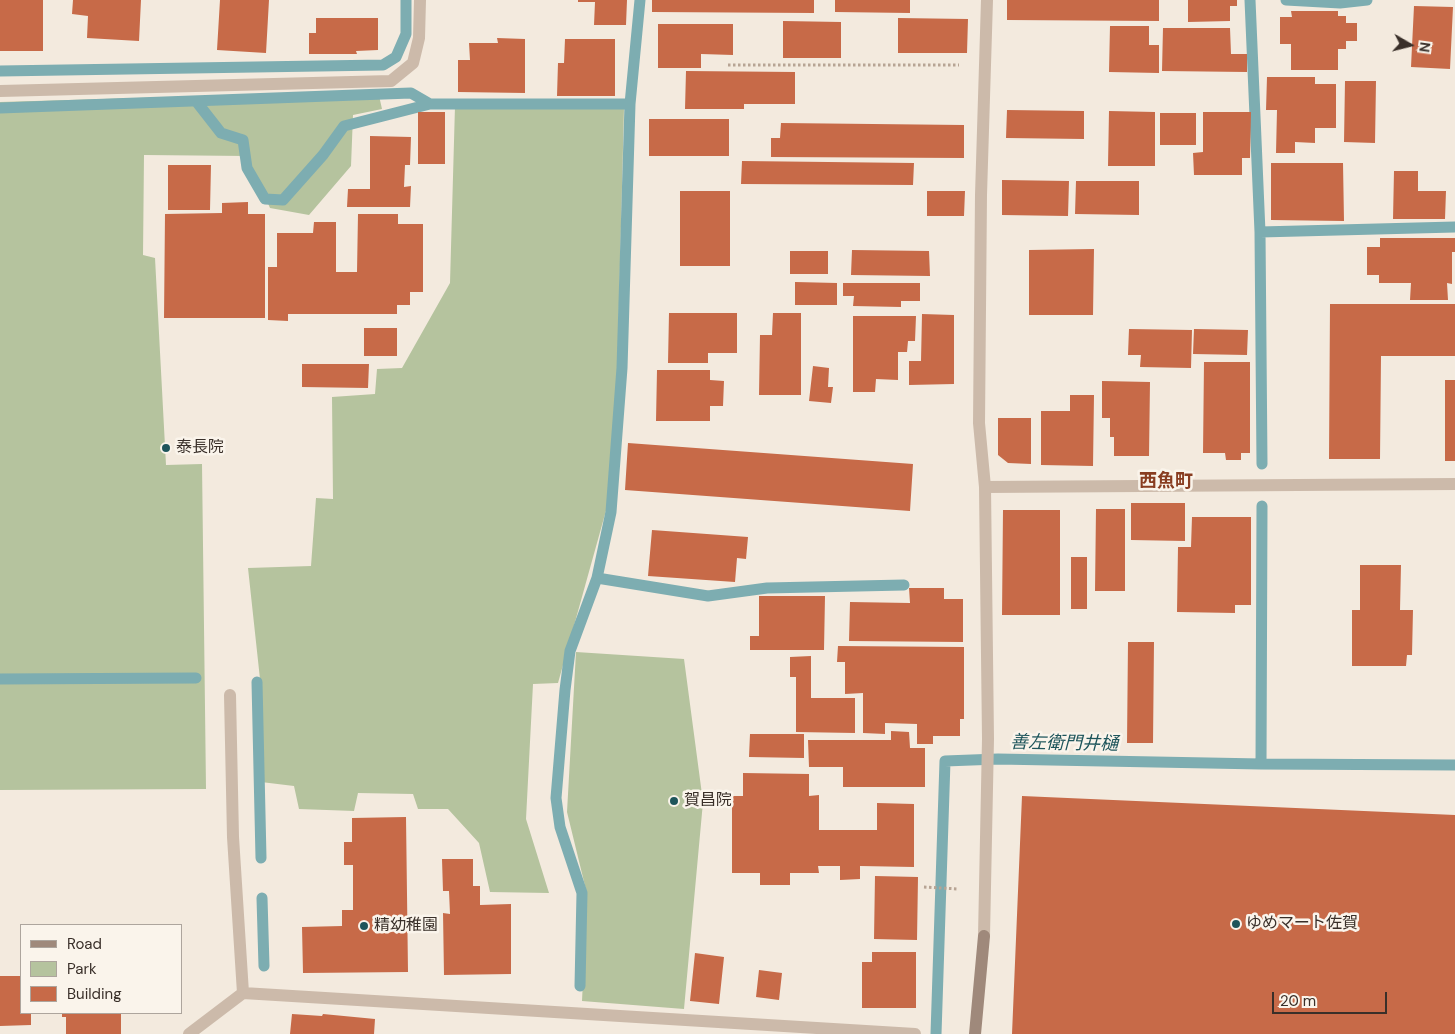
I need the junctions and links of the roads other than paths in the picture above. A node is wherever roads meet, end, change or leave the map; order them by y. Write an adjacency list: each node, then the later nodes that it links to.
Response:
1 (420, 0): 3 (street)
2 (987, 0): 5 (street)
3 (0, 91)
4 (1455, 484): 5 (street)
5 (985, 487): 10 (street)
6 (230, 695): 7 (street)
7 (243, 993): 8 (street); 9 (street)
8 (189, 1034)
9 (915, 1034)
10 (975, 1034)

